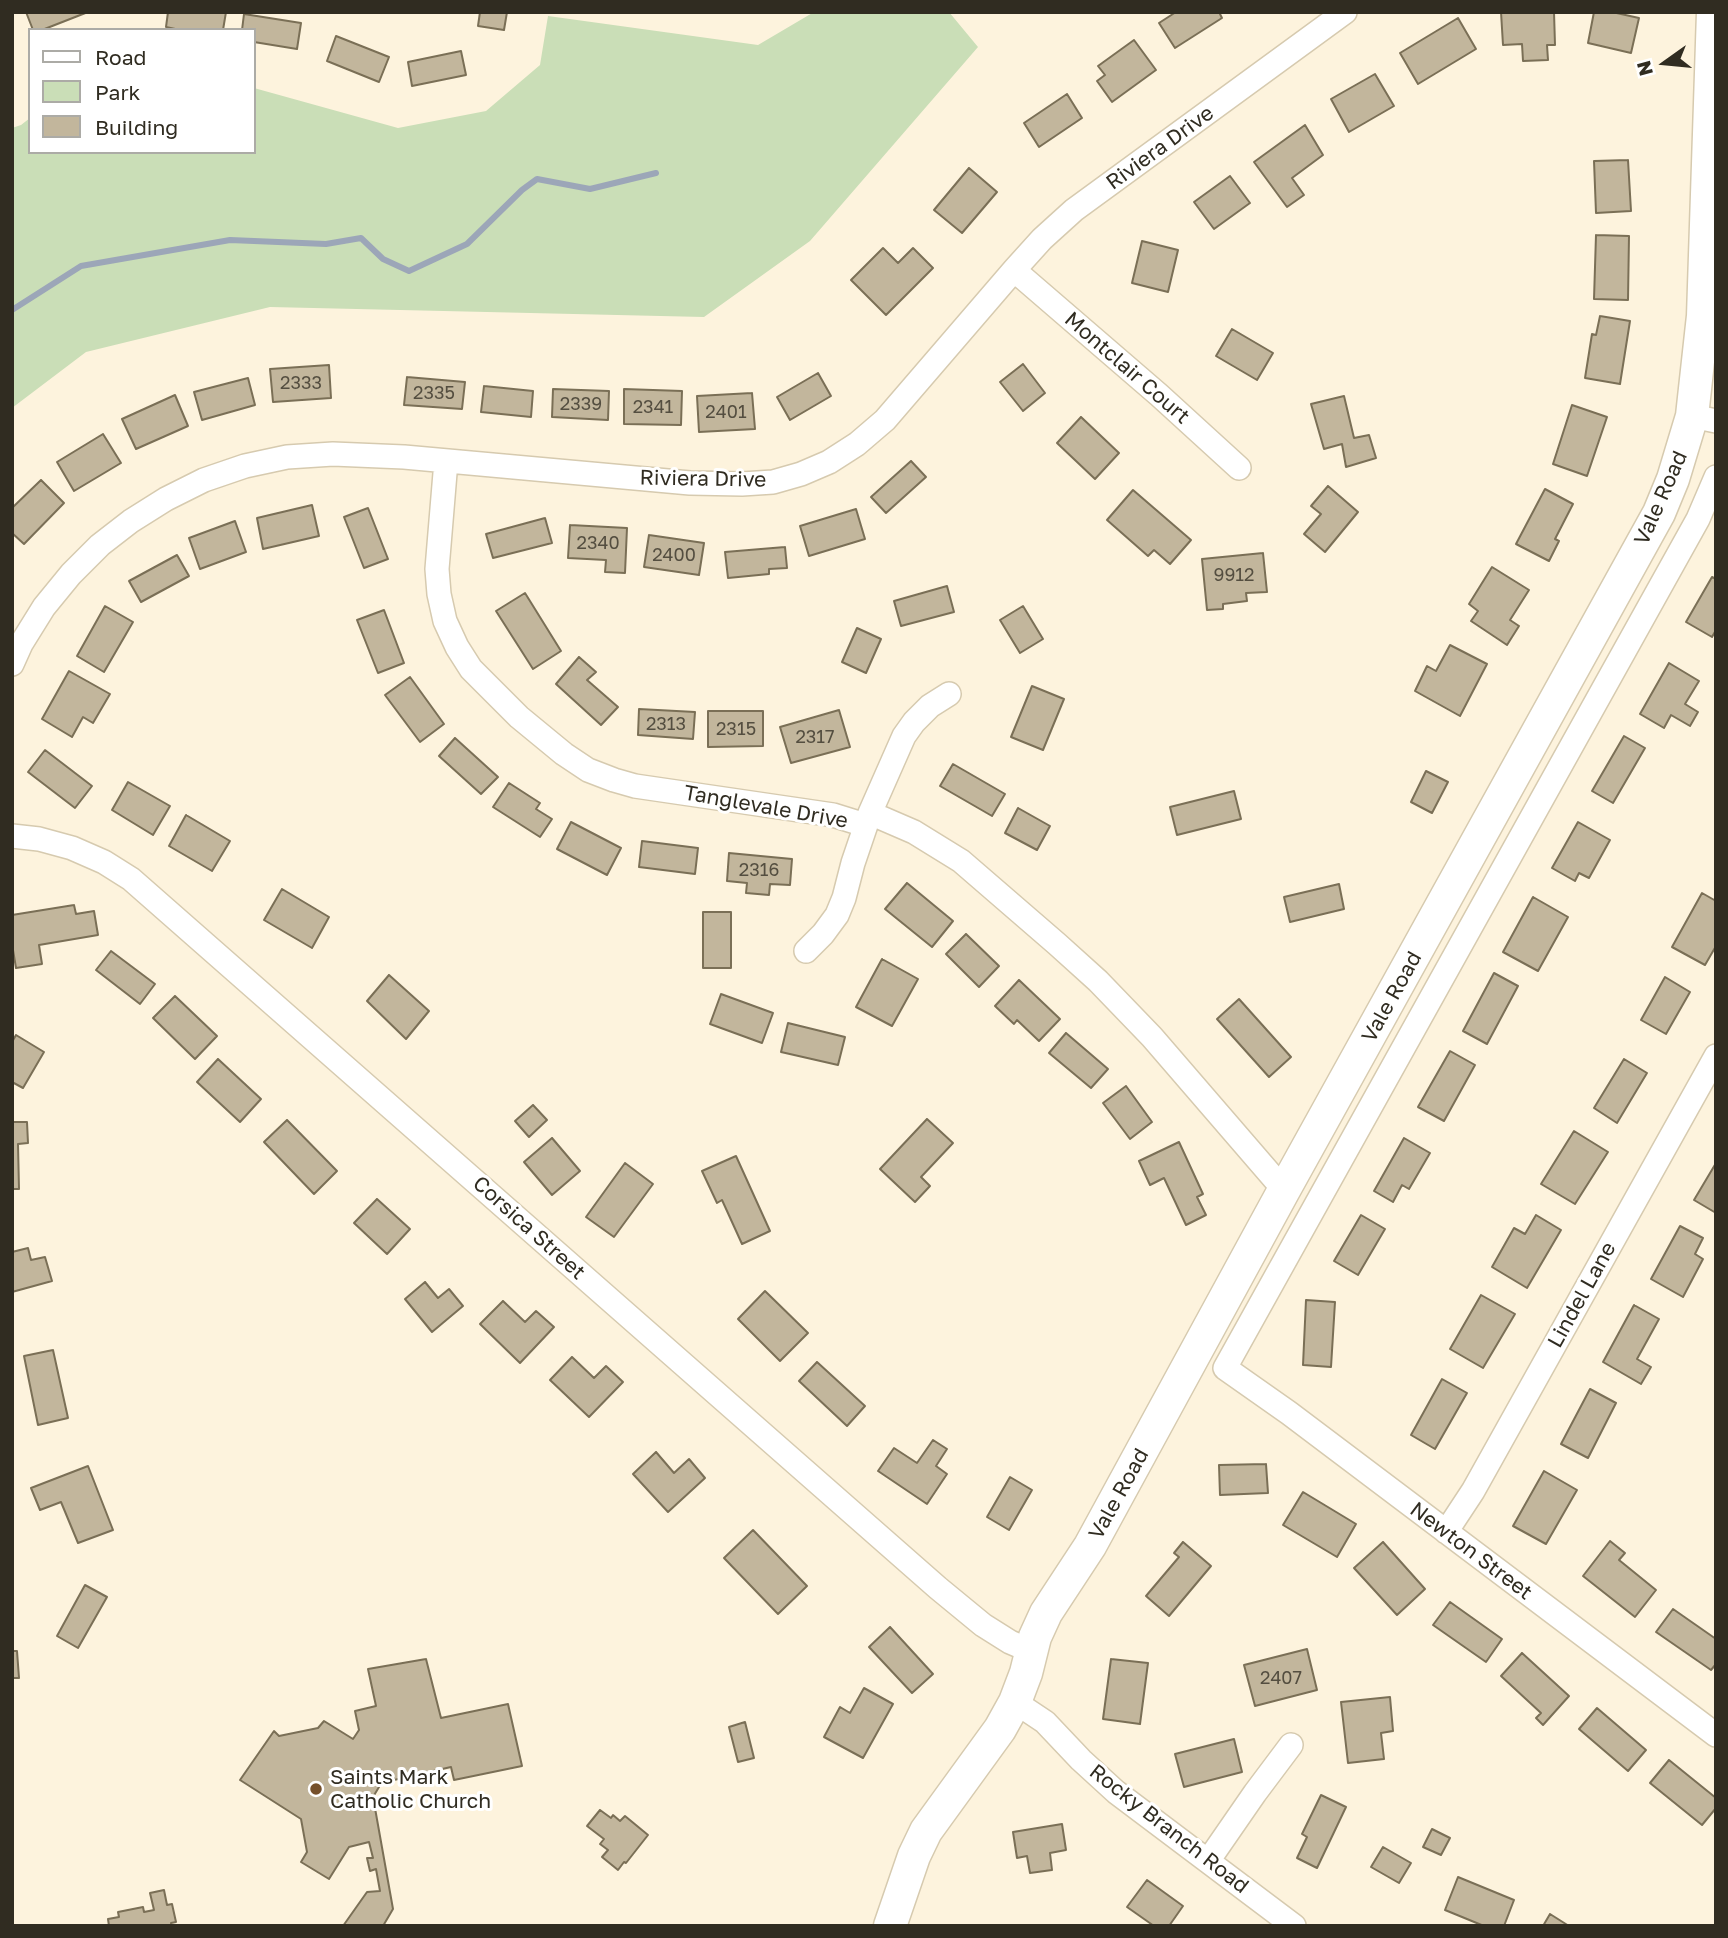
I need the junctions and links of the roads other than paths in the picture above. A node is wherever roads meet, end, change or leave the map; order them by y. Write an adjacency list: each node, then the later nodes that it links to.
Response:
1 (1345, 12): 3 (street, Riviera Drive)
2 (1713, 12): 4 (main road, Vale Road)
3 (1014, 270): 5 (street, Riviera Drive); 6 (street, Montclair Court)
4 (1704, 419): 14 (main road, Vale Road)
5 (446, 461): 8 (street, Riviera Drive); 10 (street, Tanglevale Drive)
6 (1239, 468)
7 (1716, 477): 17 (street)
8 (12, 664)
9 (949, 694): 10 (street)
10 (868, 819): 12 (street); 14 (street, Tanglevale Drive)
11 (12, 836): 19 (street, Corsica Street)
12 (806, 951)
13 (1716, 1056): 18 (street, Lindel Lane)
14 (1284, 1190): 15 (main road, Vale Road)
15 (1205, 1337): 16 (main road, Vale Road); 17 (street, Newton Street)
16 (1189, 1366): 17 (street); 19 (main road, Vale Road)
17 (1225, 1368): 18 (street, Newton Street)
18 (1446, 1532): 21 (street, Newton Street)
19 (1031, 1651): 20 (main road, Vale Road)
20 (1015, 1702): 23 (street, Rocky Branch Road); 24 (main road, Vale Road)
21 (1716, 1735)
22 (1291, 1745): 23 (street)
23 (1208, 1861): 25 (street, Rocky Branch Road)
24 (890, 1926)
25 (1294, 1926)

